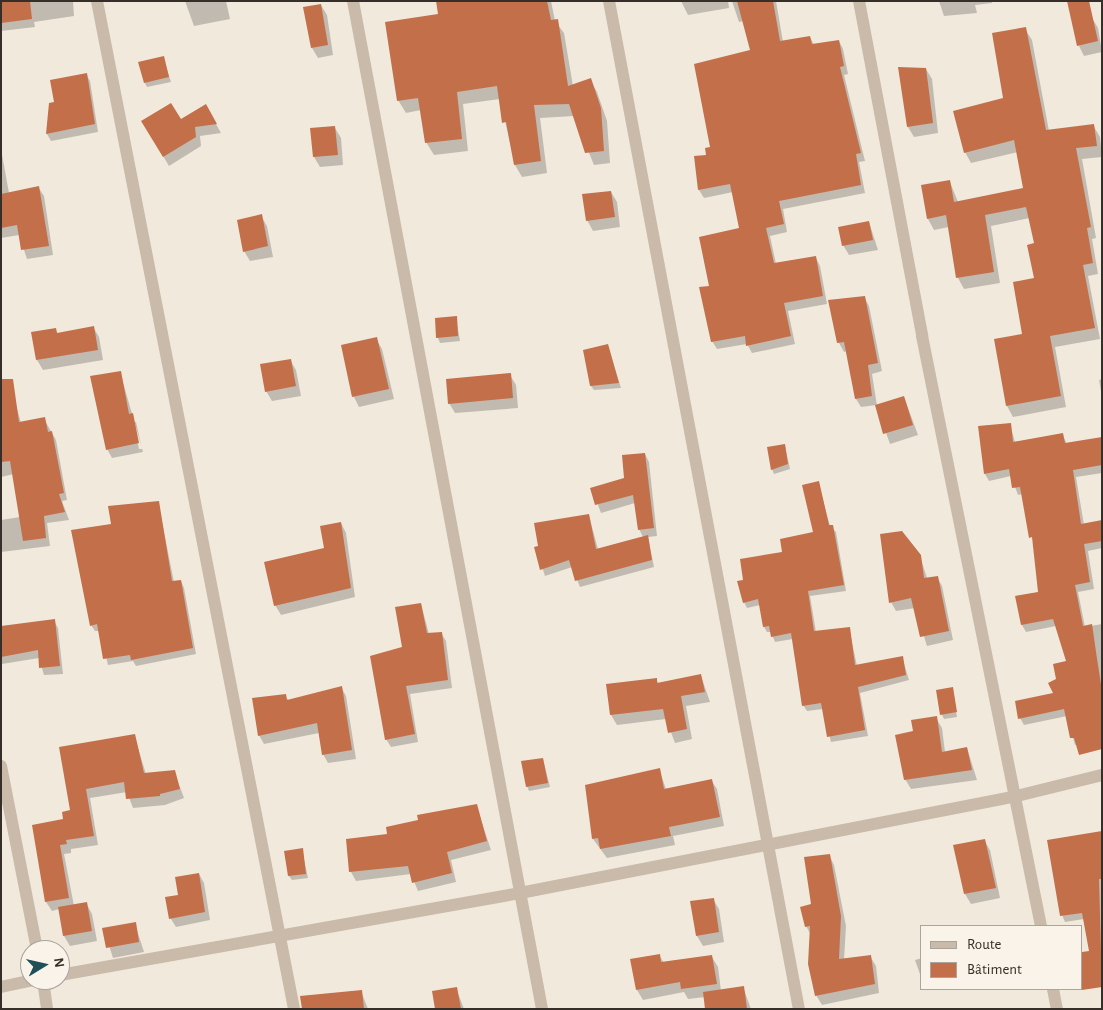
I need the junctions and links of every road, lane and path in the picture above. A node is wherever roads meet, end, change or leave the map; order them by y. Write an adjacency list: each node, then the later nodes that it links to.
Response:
1 (97, 1): 11 (street)
2 (353, 1): 9 (street)
3 (608, 1): 8 (street)
4 (859, 1): 7 (street)
5 (1, 766): 12 (street)
6 (1102, 775): 7 (street)
7 (1017, 796): 8 (street); 10 (street)
8 (766, 845): 9 (street); 21 (street)
9 (520, 893): 11 (street); 20 (street)
10 (1041, 925)
11 (281, 936): 13 (street); 19 (street)
12 (35, 940)
13 (70, 973)
14 (20, 983): 15 (street)
15 (1, 987)
16 (44, 990): 18 (street)
17 (1053, 990): 22 (street)
18 (47, 1009)
19 (294, 1009)
20 (542, 1009)
21 (798, 1009)
22 (1057, 1009)

